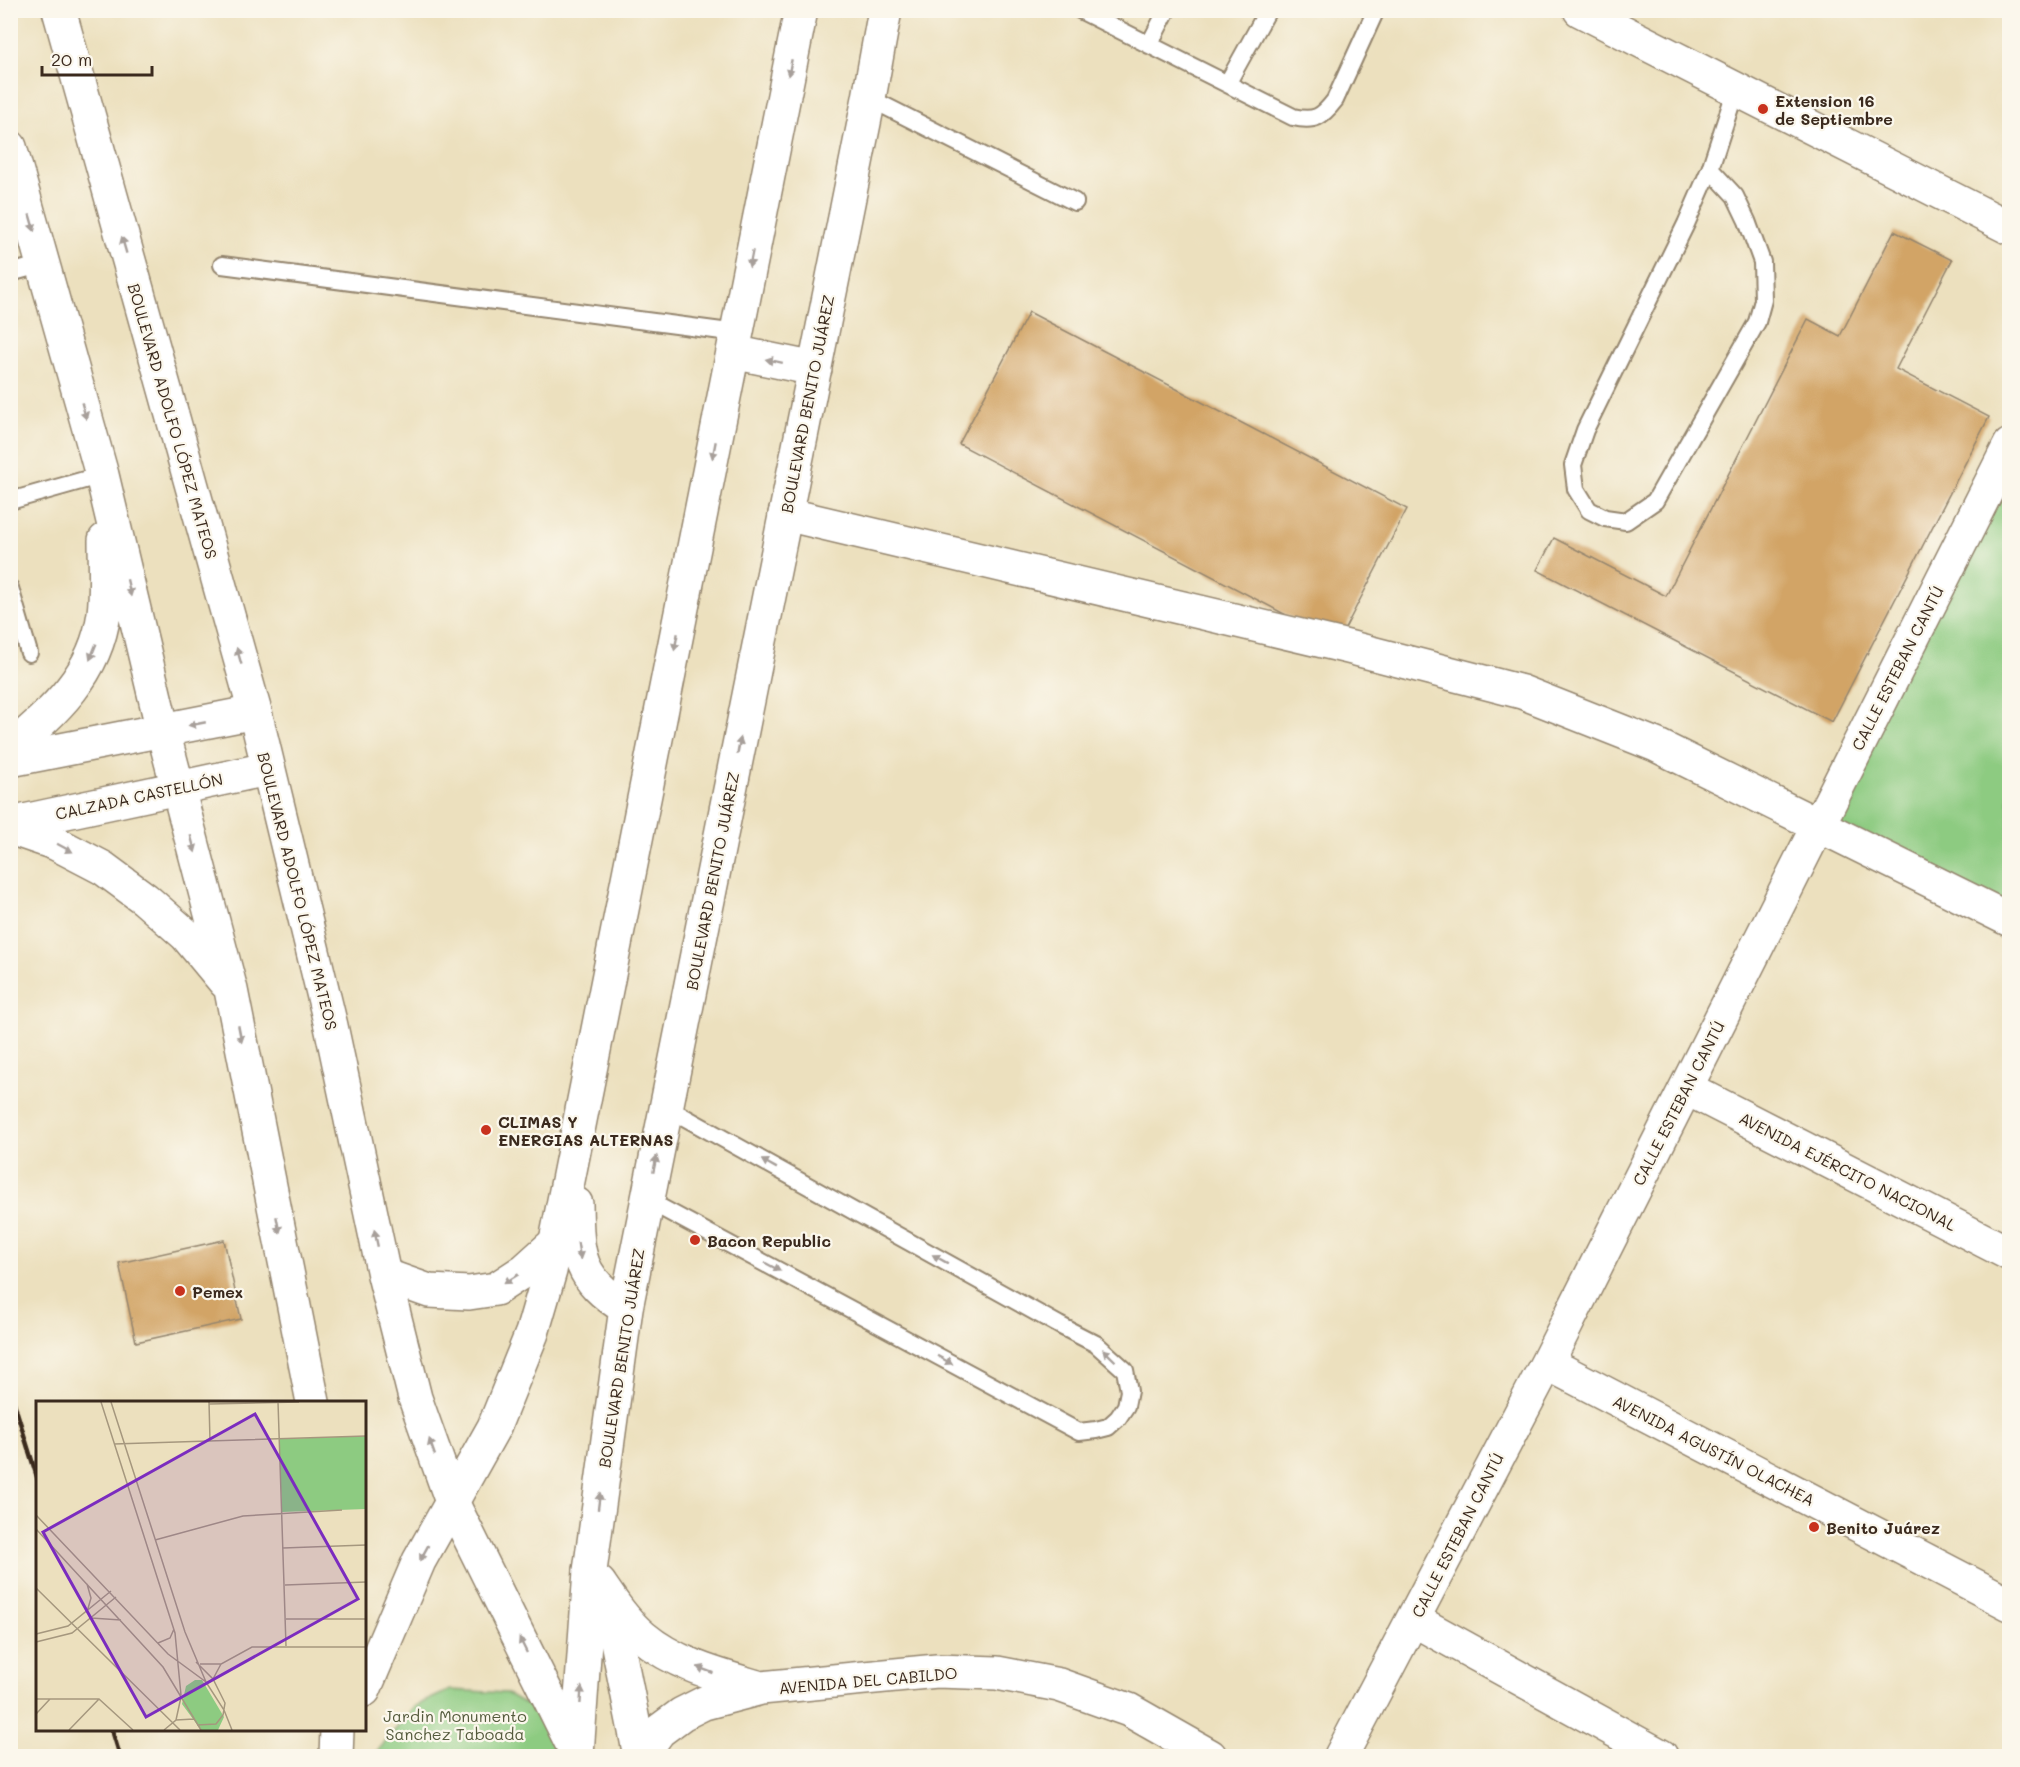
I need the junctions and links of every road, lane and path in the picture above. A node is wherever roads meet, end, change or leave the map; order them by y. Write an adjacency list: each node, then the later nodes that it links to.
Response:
1 (59, 10): 28 (main road, BOULEVARD ADOLFO LÓPEZ MATEOS, one-way to 1)
2 (801, 10): 20 (main road, one-way to 20)
3 (885, 10): 12 (main road, BOULEVARD BENITO JUÁREZ)
4 (1080, 10): 9 (lane)
5 (1167, 10): 9 (lane)
6 (1268, 10): 10 (lane)
7 (1376, 10): 10 (lane)
8 (1583, 11): 11 (main road)
9 (1149, 45): 10 (lane)
10 (1227, 84)
11 (1736, 89): 14 (lane); 16 (main road)
12 (869, 98): 15 (lane); 21 (main road, BOULEVARD BENITO JUÁREZ)
13 (10, 147): 17 (main road, one-way to 17)
14 (1710, 169): 14 (lane)
15 (1075, 202)
16 (2010, 228)
17 (43, 264): 19 (lane); 23 (main road, one-way to 23)
18 (222, 265): 20 (lane)
19 (10, 273)
20 (735, 342): 21 (main road, one-way to 20); 41 (main road, one-way to 41)
21 (815, 369): 25 (main road, BOULEVARD BENITO JUÁREZ)
22 (2010, 446): 35 (main road, CALLE ESTEBAN CANTÚ)
23 (104, 483): 24 (lane); 29 (main road, one-way to 29); 30 (main road, one-way to 30)
24 (10, 501)
25 (785, 514): 35 (main road); 40 (main road, BOULEVARD BENITO JUÁREZ, one-way to 25)
26 (10, 588): 27 (lane)
27 (29, 652)
28 (255, 712): 29 (main road, one-way to 29); 32 (main road, BOULEVARD ADOLFO LÓPEZ MATEOS)
29 (163, 731): 31 (main road); 33 (main road)
30 (10, 749)
31 (10, 760)
32 (267, 769): 33 (main road, CALZADA CASTELLÓN); 45 (main road, BOULEVARD ADOLFO LÓPEZ MATEOS, one-way to 32)
33 (178, 788): 34 (main road, CALZADA CASTELLÓN); 38 (main road, one-way to 38)
34 (10, 824)
35 (1818, 824): 37 (main road); 39 (main road, CALLE ESTEBAN CANTÚ)
36 (10, 828): 38 (main road, one-way to 38)
37 (2010, 920)
38 (231, 990): 48 (main road, one-way to 48)
39 (1686, 1088): 44 (main road, AVENIDA EJÉRCITO NACIONAL); 47 (main road, CALLE ESTEBAN CANTÚ)
40 (666, 1107): 42 (main road, BOULEVARD BENITO JUÁREZ, one-way to 40); 42 (lane, one-way to 40)
41 (575, 1151): 43 (main road); 46 (main road, one-way to 46)
42 (647, 1200): 46 (main road, BOULEVARD BENITO JUÁREZ)
43 (556, 1242): 45 (main road, one-way to 45); 49 (main road)
44 (2010, 1254)
45 (384, 1275): 49 (main road, BOULEVARD ADOLFO LÓPEZ MATEOS, one-way to 45)
46 (626, 1308): 50 (main road, BOULEVARD BENITO JUÁREZ, one-way to 46)
47 (1547, 1363): 51 (main road, AVENIDA AGUSTÍN OLACHEA); 52 (main road, CALLE ESTEBAN CANTÚ)
48 (313, 1401)
49 (452, 1502): 53 (main road, one-way to 53); 57 (main road, BOULEVARD ADOLFO LÓPEZ MATEOS, one-way to 49)
50 (590, 1571): 54 (main road, AVENIDA DEL CABILDO, one-way to 50); 57 (main road, BOULEVARD BENITO JUÁREZ, one-way to 50); 59 (main road)
51 (2010, 1604)
52 (1414, 1620): 61 (main road, CALLE ESTEBAN CANTÚ); 62 (main road)
53 (366, 1685)
54 (761, 1689): 59 (main road, AVENIDA DEL CABILDO); 60 (main road, AVENIDA DEL CABILDO)
55 (337, 1731): 58 (main road)
56 (349, 1731): 58 (main road)
57 (577, 1755)
58 (338, 1756)
59 (641, 1756)
60 (1210, 1756)
61 (1341, 1756)
62 (1661, 1756)

